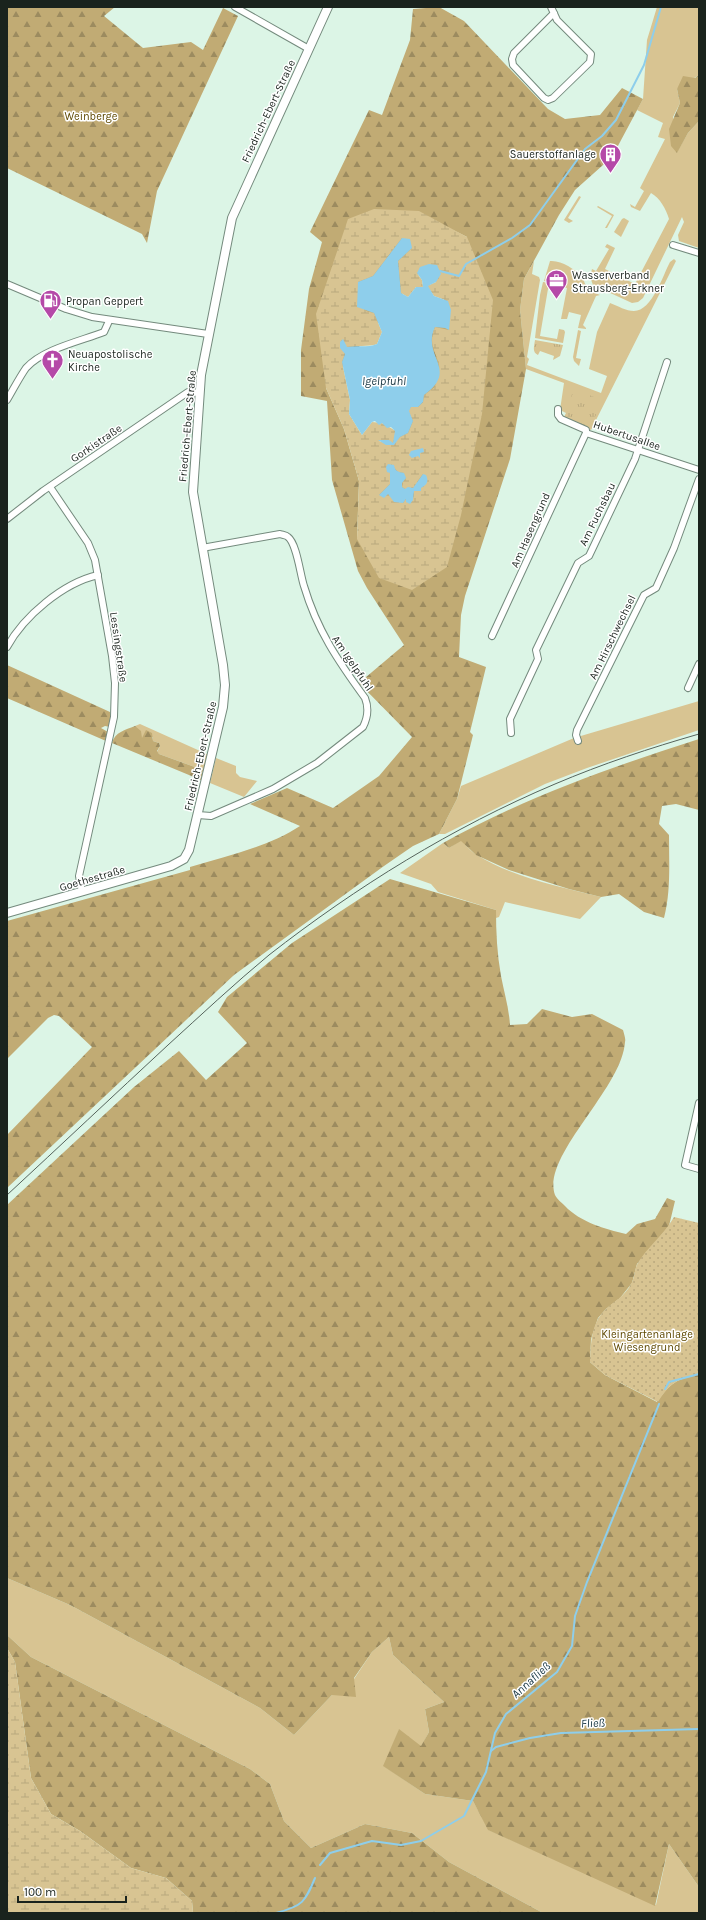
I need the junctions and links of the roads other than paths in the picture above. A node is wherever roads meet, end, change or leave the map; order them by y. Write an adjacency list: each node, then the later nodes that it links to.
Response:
1 (234, 7): 4 (street)
2 (328, 7): 4 (street, Friedrich-Ebert-Straße)
3 (553, 10): 3 (street)
4 (309, 49): 9 (street, Friedrich-Ebert-Straße)
5 (673, 244): 6 (street)
6 (699, 253)
7 (7, 284): 8 (street)
8 (109, 321): 9 (street); 12 (street)
9 (208, 334): 11 (street, Friedrich-Ebert-Straße)
10 (667, 362): 15 (street, Am Fuchsbau)
11 (200, 393): 18 (street, Gorkistraße); 20 (street, Friedrich-Ebert-Straße)
12 (7, 400)
13 (558, 409): 14 (street, Hubertusallee)
14 (586, 433): 15 (street, Hubertusallee); 22 (street, Am Hasengrund)
15 (638, 450): 16 (street, Hubertusallee); 26 (street, Am Fuchsbau)
16 (699, 470)
17 (699, 479): 27 (street, Am Hirschwechsel)
18 (50, 486): 19 (street, Gorkistraße); 21 (street, Lessingstraße)
19 (7, 519)
20 (202, 548): 28 (street, Friedrich-Ebert-Straße); 28 (street, Am Igelpfuhl)
21 (98, 575): 23 (street); 30 (street, Lessingstraße)
22 (492, 636)
23 (7, 647)
24 (699, 664): 25 (street)
25 (688, 688)
26 (511, 733)
27 (578, 741)
28 (198, 815): 29 (street, Friedrich-Ebert-Straße)
29 (181, 861): 30 (street, Goethestraße)
30 (82, 892): 31 (street, Goethestraße)
31 (7, 913)
32 (699, 1103): 33 (street)
33 (699, 1169)

